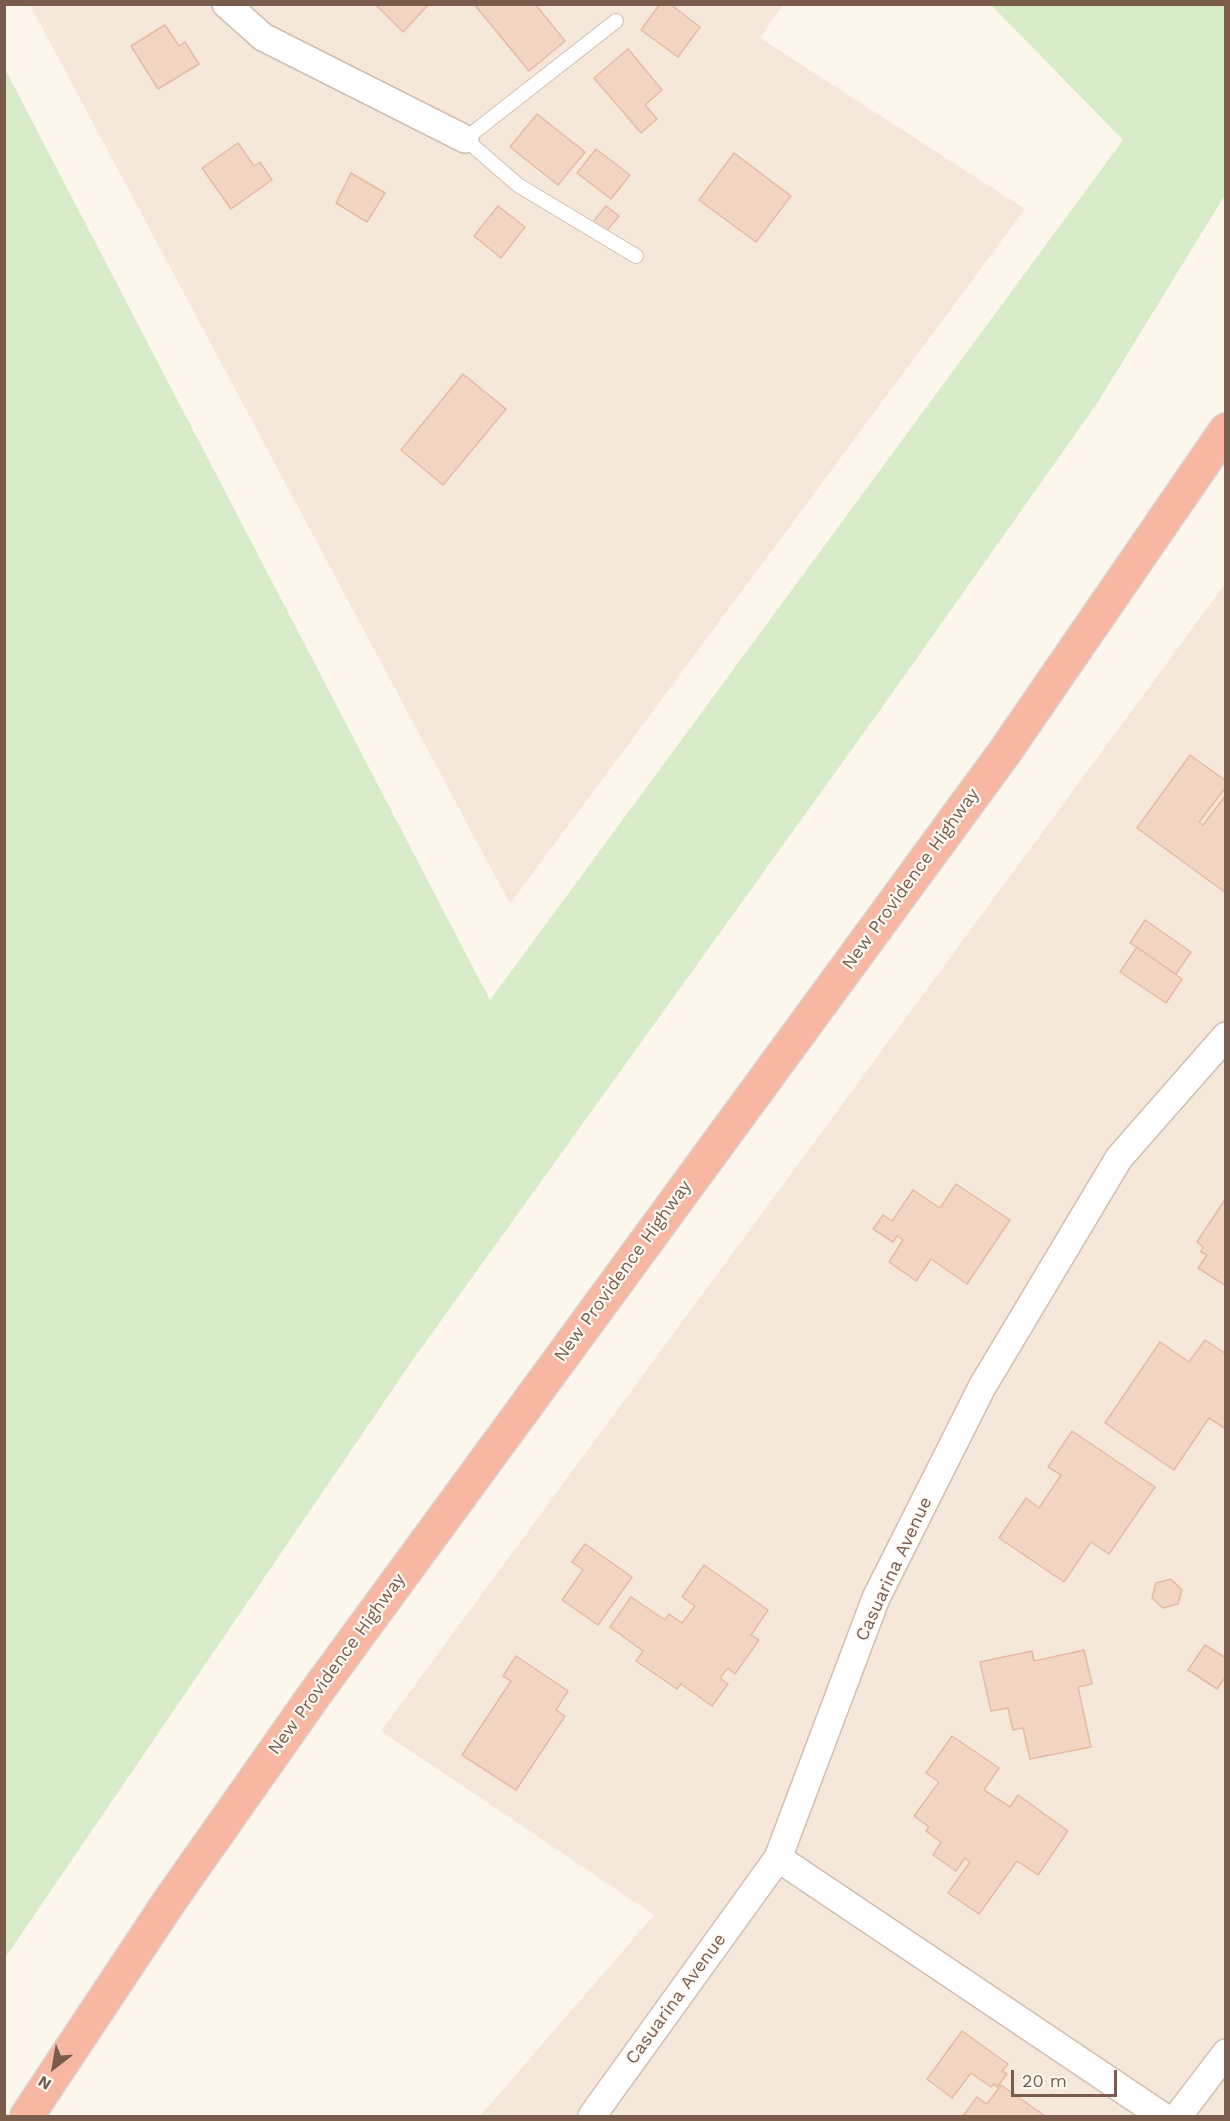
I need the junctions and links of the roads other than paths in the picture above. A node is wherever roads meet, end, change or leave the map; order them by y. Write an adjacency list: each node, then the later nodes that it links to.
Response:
1 (226, 4): 3 (street)
2 (616, 21): 3 (lane)
3 (465, 139): 4 (lane)
4 (636, 256)
5 (1226, 430): 9 (highway, New Providence Highway)
6 (1226, 1036): 7 (street, Casuarina Avenue)
7 (778, 1858): 10 (street, Casuarina Avenue); 11 (street)
8 (1226, 2053): 12 (street)
9 (27, 2116)
10 (592, 2116)
11 (1162, 2116)
12 (1178, 2116)

